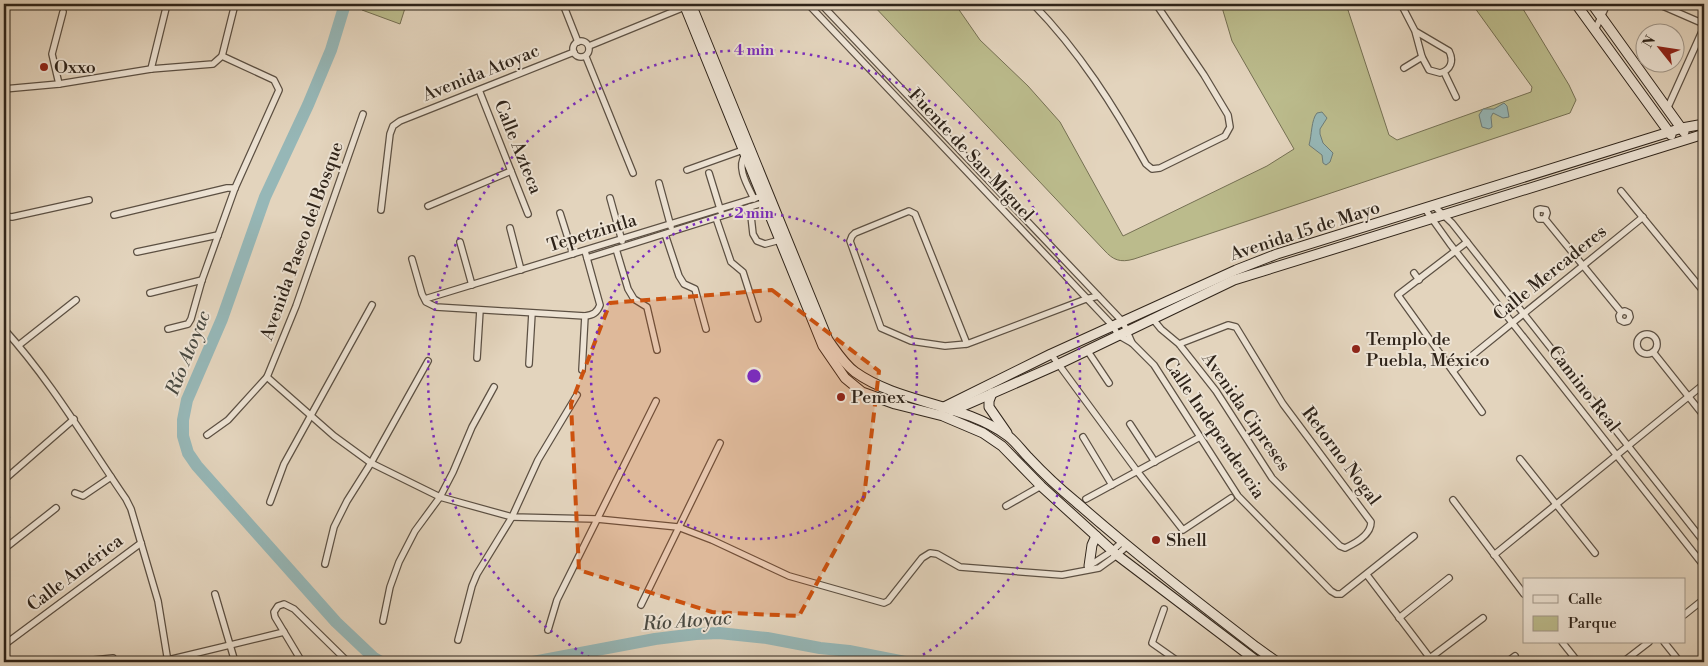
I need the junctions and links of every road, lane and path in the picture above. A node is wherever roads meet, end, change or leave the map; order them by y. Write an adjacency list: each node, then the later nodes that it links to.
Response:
1 (167, 4): 26 (street)
2 (235, 4): 22 (street)
3 (563, 4): 19 (street)
4 (688, 4): 20 (street); 41 (main road); 51 (main road)
5 (808, 4): 98 (street, Fuente de San Miguel)
6 (821, 4): 96 (street, Fuente de San Miguel)
7 (1033, 4): 8 (street)
8 (1156, 4)
9 (1400, 4): 18 (street)
10 (1576, 4): 17 (main road)
11 (1592, 4): 15 (main road)
12 (1606, 4): 15 (street)
13 (1658, 4): 16 (street)
14 (63, 12): 28 (street)
15 (1601, 16): 17 (street); 32 (main road)
16 (1704, 26): 32 (street)
17 (1595, 30): 33 (main road)
18 (1415, 31): 24 (street); 27 (street)
19 (578, 42): 20 (street); 21 (street)
20 (589, 46): 23 (street)
21 (574, 52): 23 (street); 30 (street, Avenida Atoyac)
22 (222, 56): 26 (street); 47 (street)
23 (586, 57): 44 (street)
24 (1422, 57): 25 (street); 27 (street)
25 (1404, 68)
26 (151, 69): 28 (street)
27 (1444, 72): 31 (street)
28 (59, 84): 29 (street)
29 (4, 89)
30 (479, 90): 43 (street, Calle Azteca); 57 (street, Avenida Atoyac)
31 (1456, 97)
32 (1665, 103): 33 (main road); 36 (main road)
33 (1650, 106): 37 (main road)
34 (363, 114): 131 (street, Avenida Paseo del Bosque)
35 (1704, 124): 36 (main road, Avenida 15 de Mayo)
36 (1682, 128): 37 (main road, Avenida 15 de Mayo); 39 (main road)
37 (1669, 132): 40 (main road); 49 (main road, Avenida 15 de Mayo)
38 (1704, 134): 39 (main road, Avenida 15 de Mayo)
39 (1689, 138): 40 (main road, Avenida 15 de Mayo)
40 (1676, 142): 53 (main road, Avenida 15 de Mayo)
41 (744, 153): 42 (street); 51 (main road)
42 (686, 170)
43 (511, 171): 54 (street); 59 (street, Calle Azteca)
44 (633, 173)
45 (709, 173): 62 (street)
46 (659, 183): 69 (street)
47 (235, 188): 61 (street); 75 (street)
48 (1621, 190): 65 (street)
49 (1478, 193): 53 (main road); 56 (main road, Avenida 15 de Mayo)
50 (610, 198): 76 (street)
51 (764, 199): 55 (street, Tepetzintla); 62 (street, Tepetzintla); 77 (main road); 139 (main road)
52 (89, 200): 63 (street)
53 (1480, 203): 60 (main road, Avenida 15 de Mayo)
54 (428, 206)
55 (750, 208): 62 (street, Tepetzintla); 77 (street)
56 (1429, 208): 60 (street, Camino Real); 64 (main road, Avenida 15 de Mayo); 66 (street, Camino Real)
57 (381, 210)
58 (560, 213): 85 (street)
59 (528, 214)
60 (1443, 214): 66 (main road, Avenida 15 de Mayo); 68 (street, Camino Real)
61 (114, 215)
62 (719, 215): 69 (street, Tepetzintla); 73 (street, Tepetzintla); 107 (street)
63 (4, 216)
64 (1400, 217): 70 (main road); 102 (main road, Avenida 15 de Mayo)
65 (1643, 217): 88 (street, Calle Mercaderes); 94 (street)
66 (1431, 218): 70 (main road, Avenida 15 de Mayo); 72 (street, Camino Real)
67 (1545, 218): 88 (street)
68 (1452, 223): 72 (street); 79 (street, Camino Real)
69 (671, 225): 73 (street); 76 (street, Tepetzintla)
70 (1402, 227): 108 (main road, Avenida 15 de Mayo)
71 (510, 228): 89 (street)
72 (1440, 231): 83 (street, Camino Real)
73 (673, 232): 74 (street, Tepetzintla)
74 (665, 234): 80 (street, Tepetzintla); 114 (street)
75 (218, 235): 84 (street); 91 (street)
76 (622, 240): 80 (street); 82 (street, Tepetzintla)
77 (780, 240): 142 (main road)
78 (460, 242): 93 (street)
79 (1467, 242): 83 (street); 105 (street, Camino Real)
80 (623, 247): 81 (street, Tepetzintla)
81 (616, 249): 86 (street, Tepetzintla); 121 (street)
82 (585, 251): 85 (street, Tepetzintla); 86 (street)
83 (1456, 251): 92 (street); 110 (street, Camino Real)
84 (137, 252)
85 (573, 254): 89 (street, Tepetzintla)
86 (587, 258): 106 (street)
87 (412, 259): 97 (street)
88 (1582, 266): 103 (street); 105 (street, Calle Mercaderes)
89 (521, 270): 93 (street, Tepetzintla)
90 (1414, 274): 92 (street)
91 (202, 280): 95 (street); 113 (street)
92 (1419, 280): 130 (street)
93 (472, 285): 97 (street, Tepetzintla)
94 (1704, 292)
95 (150, 293)
96 (1098, 296): 98 (street); 109 (street, Fuente de San Miguel)
97 (425, 299): 101 (street)
98 (1086, 299): 111 (street, Fuente de San Miguel); 118 (street)
99 (76, 300): 120 (street)
100 (372, 305): 145 (street)
101 (480, 310): 104 (street); 125 (street)
102 (1147, 310): 108 (street, Avenida Cipreses); 109 (main road, Avenida 15 de Mayo)
103 (1621, 312)
104 (532, 313): 106 (street); 127 (street)
105 (1523, 314): 110 (street, Calle Mercaderes); 153 (street, Camino Real)
106 (584, 316): 129 (street)
107 (758, 319)
108 (1152, 319): 115 (main road, Avenida 15 de Mayo); 119 (street, Avenida Cipreses)
109 (1123, 322): 111 (main road, Avenida 15 de Mayo); 115 (street, Calle Independencia)
110 (1512, 323): 130 (street, Calle Mercaderes); 154 (street, Camino Real)
111 (1113, 326): 116 (street); 124 (main road, Avenida 15 de Mayo)
112 (4, 329): 120 (street)
113 (168, 329)
114 (706, 329)
115 (1128, 331): 116 (main road, Avenida 15 de Mayo); 117 (street, Calle Independencia)
116 (1118, 335): 117 (street, Calle Independencia); 122 (main road, Avenida 15 de Mayo)
117 (1132, 343): 151 (street, Calle Independencia)
118 (967, 344): 118 (street)
119 (1179, 344): 175 (street, Avenida Cipreses); 175 (street, Retorno Nogal)
120 (18, 345): 146 (street)
121 (658, 350)
122 (1087, 350): 128 (main road, Avenida 15 de Mayo); 132 (street)
123 (1653, 352): 137 (street)
124 (1052, 354): 128 (street); 139 (main road, Avenida 15 de Mayo)
125 (477, 358)
126 (428, 361): 157 (street)
127 (529, 364)
128 (1059, 364): 135 (main road, Avenida 15 de Mayo); 158 (street)
129 (582, 370)
130 (1453, 371): 141 (street)
131 (267, 377): 145 (street); 148 (street, Avenida Paseo del Bosque)
132 (1109, 383)
133 (1704, 384): 137 (street)
134 (494, 387): 164 (street)
135 (992, 393): 140 (main road, Avenida 15 de Mayo); 149 (main road)
136 (577, 395): 172 (street)
137 (1689, 397): 144 (street); 153 (street)
138 (656, 401): 173 (street)
139 (944, 407): 140 (main road); 142 (main road, Avenida 15 de Mayo)
140 (954, 410): 143 (main road, Avenida 15 de Mayo); 149 (main road)
141 (1482, 412)
142 (933, 413): 143 (main road)
143 (943, 416): 162 (main road)
144 (1704, 416)
145 (310, 417): 157 (street); 168 (street)
146 (74, 419): 159 (street); 160 (street)
147 (1130, 424): 156 (street)
148 (207, 435)
149 (1010, 437): 180 (main road)
150 (1082, 437): 161 (street)
151 (1200, 437): 156 (street); 188 (street, Calle Independencia)
152 (720, 442): 174 (street)
153 (1628, 446): 154 (street); 178 (street, Camino Real)
154 (1617, 455): 169 (street); 186 (street, Camino Real)
155 (1520, 459): 169 (street)
156 (1155, 462): 158 (street)
157 (371, 463): 164 (street); 185 (street)
158 (1137, 471): 161 (street); 165 (street)
159 (111, 477): 163 (street); 179 (street)
160 (4, 480)
161 (1112, 485): 166 (street)
162 (1041, 486): 170 (street); 176 (main road)
163 (75, 493)
164 (440, 497): 172 (street); 198 (street)
165 (1231, 498)
166 (1086, 499)
167 (1453, 500): 184 (street)
168 (270, 502)
169 (1556, 505): 183 (street); 184 (street)
170 (1006, 506)
171 (56, 508): 181 (street)
172 (512, 517): 173 (street); 201 (street)
173 (597, 519): 174 (street); 199 (street)
174 (678, 527): 187 (street); 193 (street)
175 (1371, 528)
176 (1096, 536): 182 (main road); 187 (main road)
177 (1414, 536): 188 (street)
178 (1704, 542)
179 (140, 543): 205 (street, Calle América); 210 (street)
180 (1125, 544): 182 (street); 217 (main road)
181 (4, 549)
182 (1115, 553): 187 (street); 216 (main road)
183 (1595, 553)
184 (1494, 555): 190 (street)
185 (325, 564)
186 (1704, 566)
187 (1086, 568)
188 (1366, 575): 196 (street)
189 (1449, 578): 196 (street)
190 (1523, 593)
191 (215, 594): 206 (street)
192 (1704, 600): 195 (street)
193 (641, 605)
194 (1164, 609): 215 (street)
195 (1686, 614)
196 (1398, 618): 209 (street)
197 (1483, 618): 209 (street)
198 (383, 622)
199 (548, 630)
200 (284, 632): 206 (street); 213 (street); 214 (street)
201 (458, 640)
202 (1564, 644): 219 (street)
203 (1646, 644): 220 (street)
204 (1666, 644): 221 (street)
205 (4, 645)
206 (230, 646): 210 (street); 212 (street)
207 (1515, 656): 218 (street)
208 (113, 658): 211 (street)
209 (1432, 660)
210 (168, 661)
211 (74, 662)
212 (234, 662)
213 (302, 662)
214 (348, 662)
215 (1179, 662)
216 (1258, 662)
217 (1277, 662)
218 (1507, 662)
219 (1578, 662)
220 (1623, 662)
221 (1680, 662)

